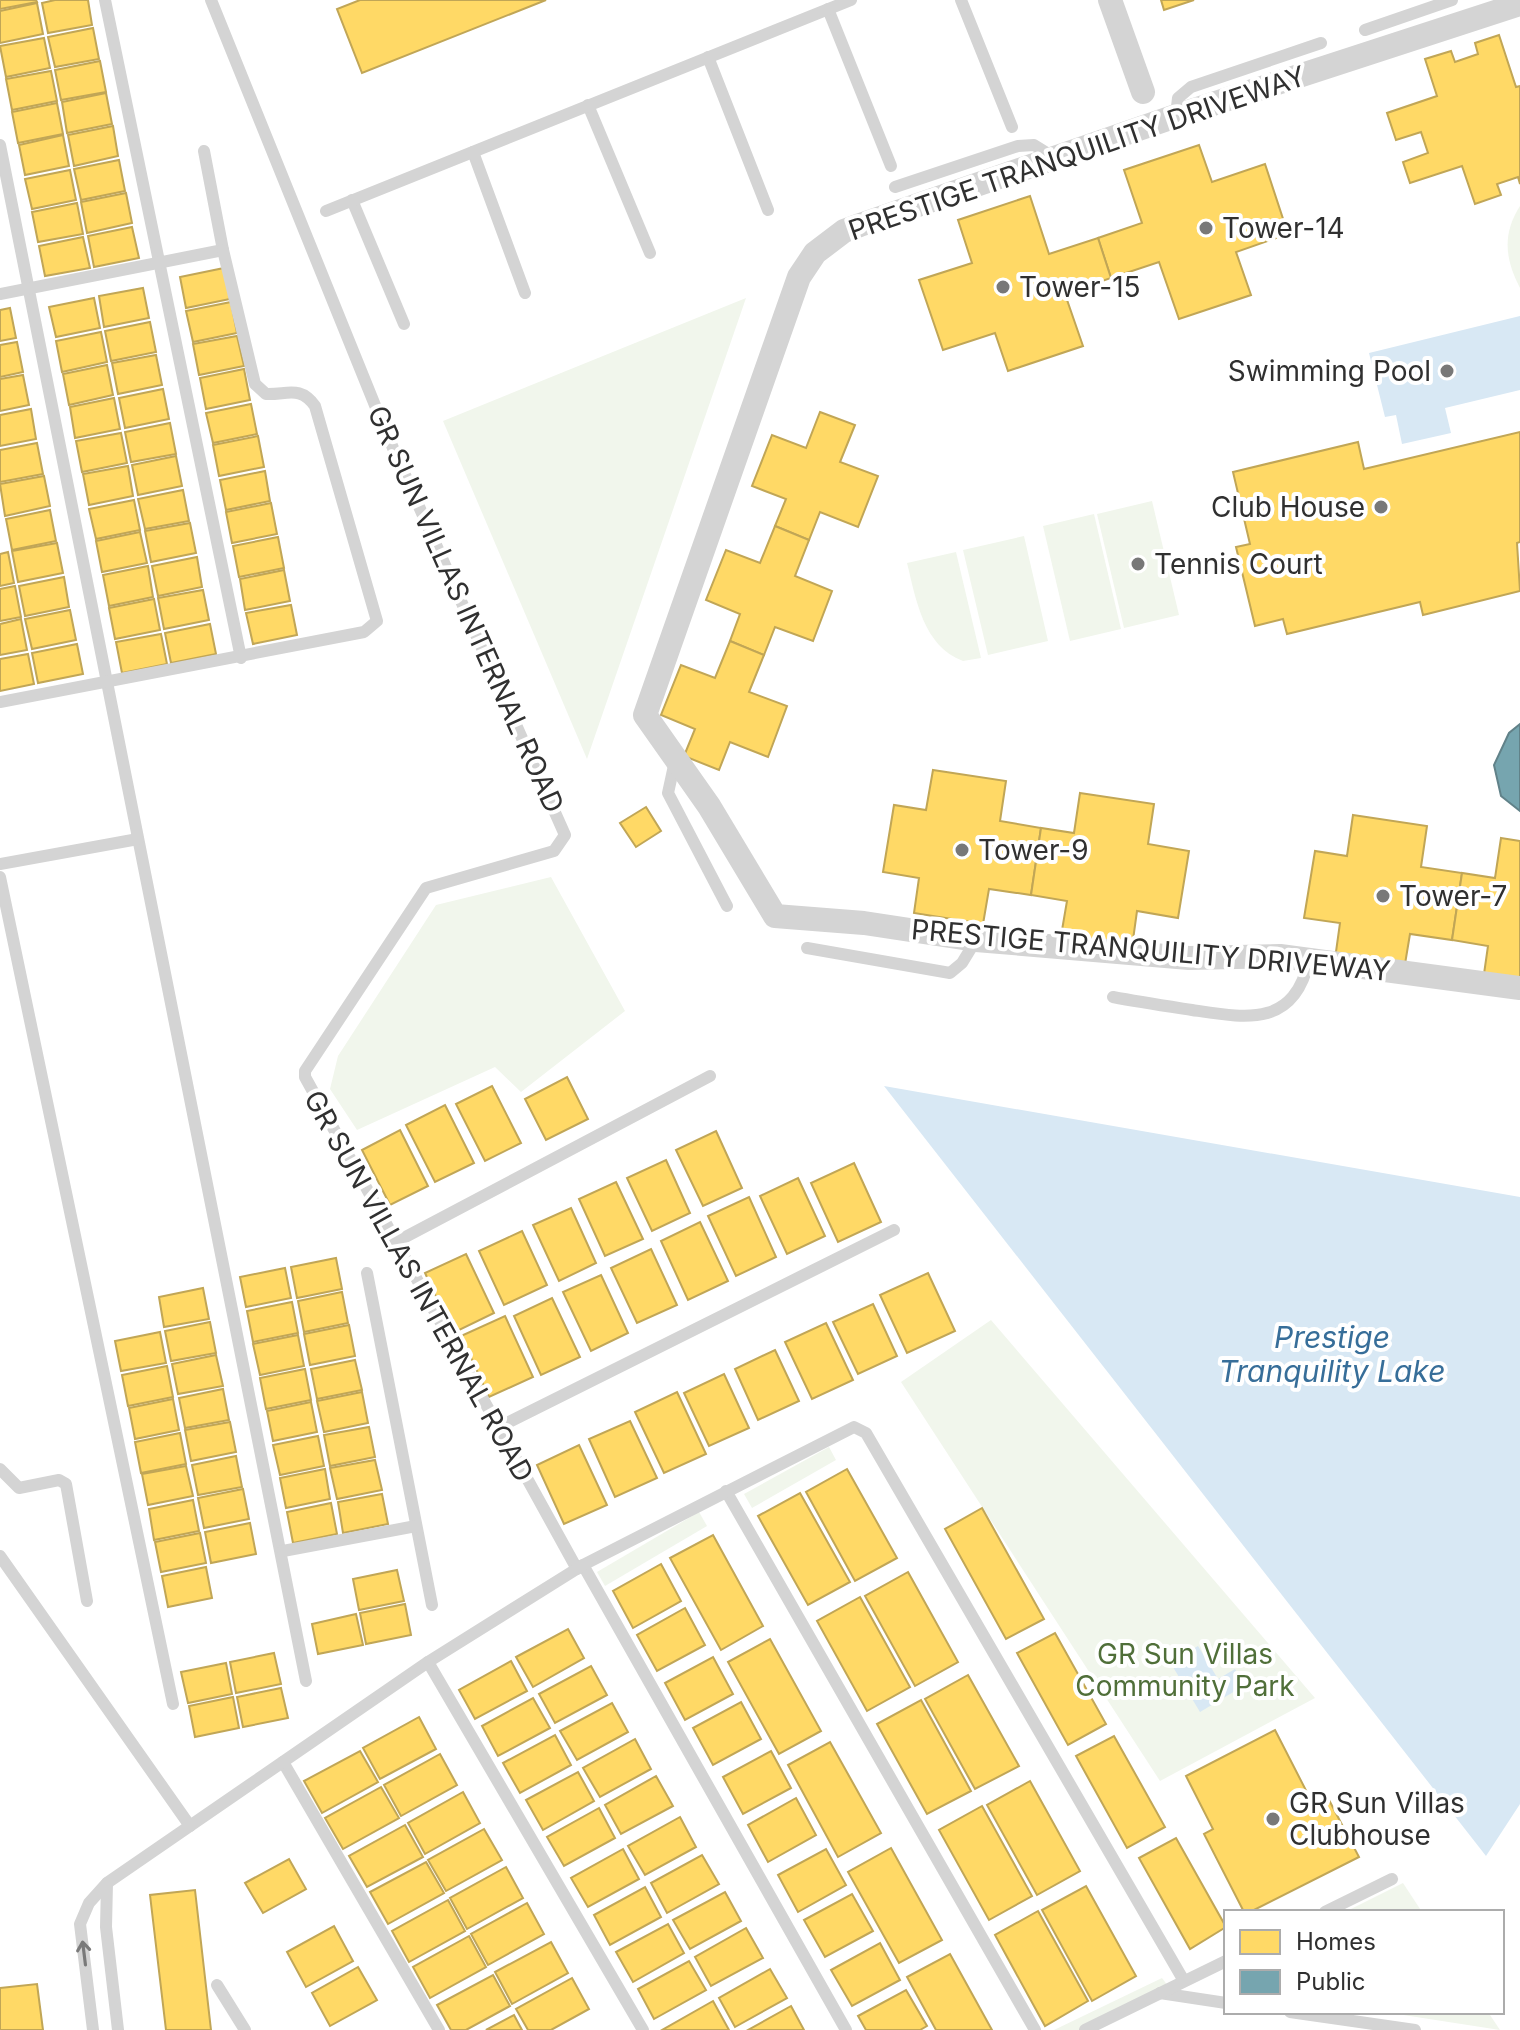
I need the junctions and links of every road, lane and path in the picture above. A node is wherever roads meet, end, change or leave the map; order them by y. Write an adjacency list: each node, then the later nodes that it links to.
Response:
1 (105, 0): 27 (lane)
2 (211, 0): 47 (lane, GR SUN VILLAS INTERNAL ROAD)
3 (851, 0): 8 (lane)
4 (961, 0): 15 (lane)
5 (1110, 0): 12 (street)
6 (1452, 0): 9 (lane)
7 (1520, 4): 14 (street, PRESTIGE TRANQUILITY DRIVEWAY)
8 (828, 9): 11 (lane); 20 (lane)
9 (1365, 30)
10 (1321, 43): 14 (lane)
11 (708, 57): 13 (lane); 23 (lane)
12 (1143, 92)
13 (588, 105): 18 (lane); 26 (lane)
14 (1176, 116): 19 (street, PRESTIGE TRANQUILITY DRIVEWAY)
15 (1012, 127)
16 (0, 145): 28 (lane)
17 (204, 151): 25 (lane)
18 (473, 152): 22 (lane); 29 (lane)
19 (1055, 158): 21 (lane); 35 (street, PRESTIGE TRANQUILITY DRIVEWAY)
20 (891, 166)
21 (895, 187)
22 (352, 200): 24 (lane); 31 (lane)
23 (768, 210)
24 (326, 211)
25 (223, 250): 27 (lane); 32 (lane)
26 (650, 253)
27 (159, 262): 28 (lane); 32 (lane)
28 (30, 288): 30 (lane); 33 (lane)
29 (525, 293)
30 (0, 294)
31 (404, 324)
32 (241, 658): 33 (lane)
33 (107, 684): 34 (lane); 36 (lane)
34 (0, 702)
35 (676, 760): 39 (lane); 40 (street, PRESTIGE TRANQUILITY DRIVEWAY)
36 (138, 839): 37 (lane); 53 (lane)
37 (0, 864)
38 (0, 877): 60 (lane)
39 (727, 906)
40 (976, 940): 41 (lane); 42 (street, PRESTIGE TRANQUILITY DRIVEWAY)
41 (807, 948)
42 (1309, 960): 43 (street, PRESTIGE TRANQUILITY DRIVEWAY); 44 (lane)
43 (1520, 988)
44 (1113, 997)
45 (710, 1076): 47 (lane)
46 (894, 1230): 49 (lane)
47 (394, 1243): 49 (lane, GR SUN VILLAS INTERNAL ROAD)
48 (367, 1273): 52 (lane)
49 (497, 1428): 55 (lane, GR SUN VILLAS INTERNAL ROAD)
50 (0, 1469): 56 (lane)
51 (726, 1491): 55 (lane); 67 (lane); 78 (lane)
52 (416, 1526): 53 (lane); 57 (lane)
53 (283, 1551): 59 (lane)
54 (0, 1556): 62 (lane)
55 (580, 1567): 58 (lane); 77 (lane, GR SUN VILLAS INTERNAL ROAD)
56 (87, 1601)
57 (432, 1605)
58 (428, 1662): 61 (lane); 76 (lane)
59 (306, 1681)
60 (173, 1704)
61 (283, 1762): 62 (lane); 75 (lane)
62 (190, 1826): 64 (lane)
63 (1392, 1879): 65 (lane)
64 (107, 1883): 72 (lane, one-way to 64); 73 (lane)
65 (1329, 1910)
66 (1224, 1962): 67 (lane)
67 (1184, 1981): 69 (lane)
68 (217, 1985): 74 (lane)
69 (1160, 1993): 70 (lane); 79 (lane)
70 (1224, 2003)
71 (1304, 2014): 80 (lane)
72 (93, 2030)
73 (118, 2030)
74 (245, 2030)
75 (439, 2030)
76 (643, 2030)
77 (846, 2030)
78 (1035, 2030)
79 (1085, 2030)
80 (1415, 2030)

